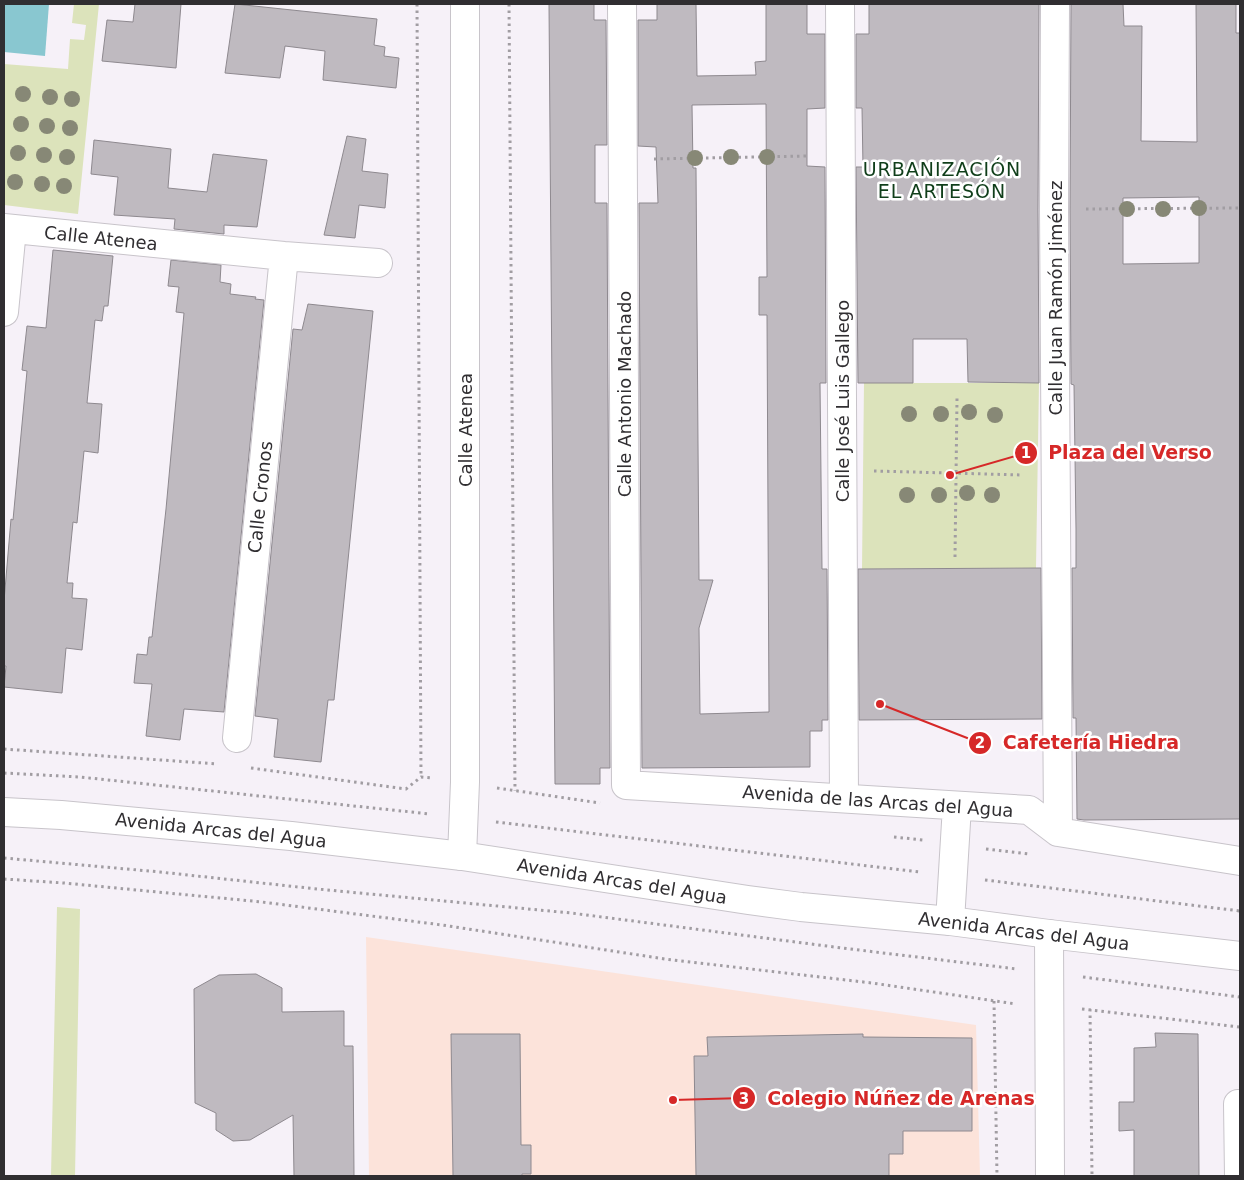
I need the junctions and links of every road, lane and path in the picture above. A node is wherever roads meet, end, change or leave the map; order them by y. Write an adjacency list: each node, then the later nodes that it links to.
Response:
1 (417, 4): 22 (path)
2 (465, 4): 28 (street, Calle Atenea)
3 (509, 4): 24 (path)
4 (622, 4): 8 (street, Calle Antonio Machado)
5 (840, 4): 7 (street, Calle José Luis Gallego)
6 (1055, 4): 10 (street, Calle Juan Ramón Jiménez)
7 (841, 156): 8 (path); 16 (street, Calle José Luis Gallego)
8 (623, 160): 23 (street, Calle Antonio Machado)
9 (1240, 208): 10 (path)
10 (1054, 209): 18 (street, Calle Juan Ramón Jiménez)
11 (8, 229): 12 (street, Calle Atenea); 14 (street)
12 (284, 256): 13 (street, Calle Atenea); 20 (street, Calle Cronos)
13 (378, 263)
14 (4, 312)
15 (957, 398): 17 (path)
16 (842, 471): 17 (path); 25 (street, Calle José Luis Gallego)
17 (956, 473): 18 (path); 19 (path)
18 (1056, 476): 29 (street, Calle Juan Ramón Jiménez)
19 (955, 557)
20 (237, 738)
21 (4, 773): 28 (path)
22 (421, 777)
23 (626, 785): 25 (street, Avenida de las Arcas del Agua)
24 (514, 791)
25 (844, 798): 26 (street, Avenida de las Arcas del Agua)
26 (957, 806): 29 (street, Avenida de las Arcas del Agua); 33 (street)
27 (4, 812): 30 (street, Avenida Arcas del Agua)
28 (462, 818): 30 (street, Calle Atenea); 33 (path)
29 (1058, 832): 32 (street, Avenida de las Arcas del Agua)
30 (462, 856): 36 (street, Avenida Arcas del Agua)
31 (4, 858): 39 (path)
32 (1240, 861)
33 (952, 876): 35 (path); 36 (street)
34 (4, 879): 41 (path)
35 (1240, 911)
36 (950, 921): 37 (street, Avenida Arcas del Agua)
37 (1049, 934): 38 (street, Avenida Arcas del Agua); 39 (street)
38 (1240, 956)
39 (1050, 972): 40 (path); 42 (street)
40 (1240, 997)
41 (994, 1001): 42 (path); 46 (path)
42 (1050, 1007): 43 (path); 47 (street)
43 (1090, 1009): 44 (path); 48 (path)
44 (1240, 1027)
45 (1238, 1104): 49 (street)
46 (997, 1176)
47 (1050, 1176)
48 (1092, 1176)
49 (1239, 1176)

